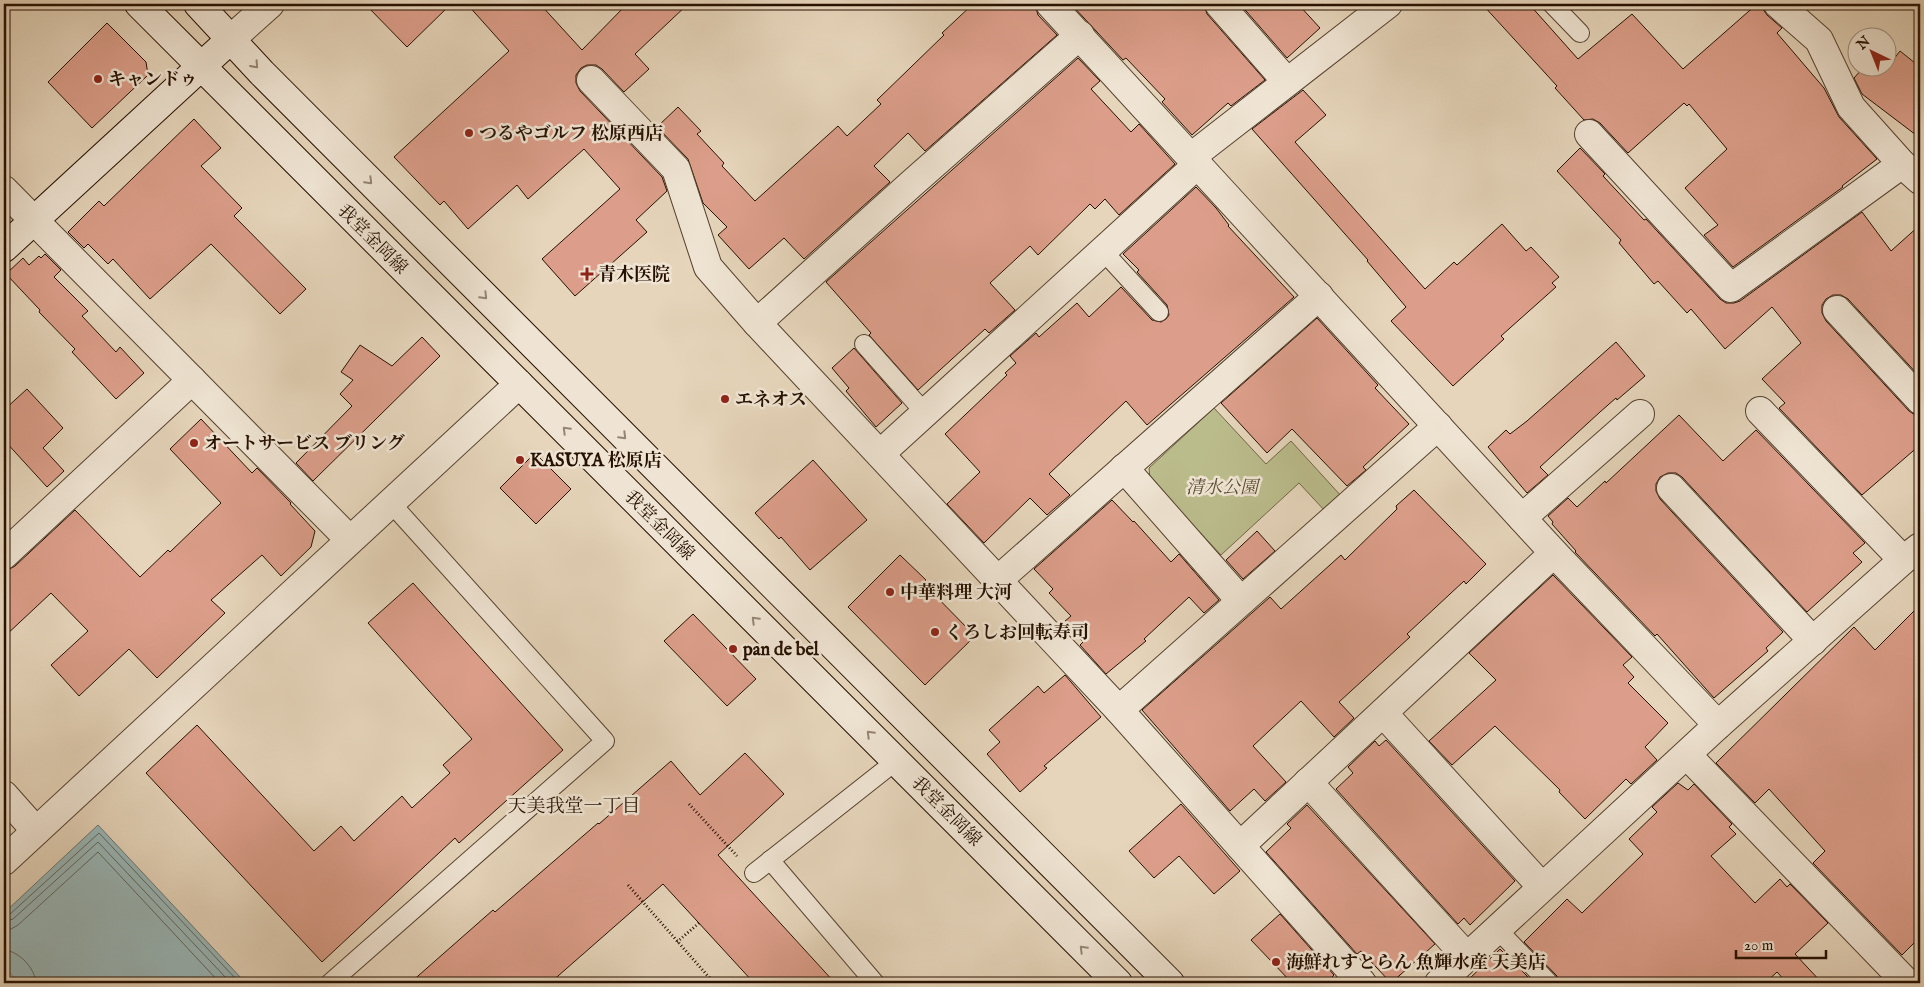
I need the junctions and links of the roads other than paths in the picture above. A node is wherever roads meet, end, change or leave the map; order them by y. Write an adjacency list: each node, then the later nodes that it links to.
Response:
1 (139, 4): 12 (street, 我堂金岡線)
2 (198, 4): 11 (street, 我堂金岡線)
3 (270, 4): 11 (street)
4 (1050, 4): 10 (street)
5 (1219, 4): 14 (street)
6 (1388, 4): 14 (street)
7 (1552, 4): 9 (lane)
8 (1778, 4): 17 (street)
9 (1580, 33)
10 (1080, 35): 16 (street); 25 (street)
11 (231, 39): 12 (street); 65 (street, 我堂金岡線, one-way to 65)
12 (201, 67): 19 (street); 28 (street, 我堂金岡線)
13 (591, 80): 25 (street)
14 (1287, 82): 16 (street)
15 (1589, 134): 17 (street)
16 (1195, 160): 21 (street); 22 (street)
17 (1911, 172)
18 (4, 190): 19 (street)
19 (34, 220): 20 (street); 27 (street)
20 (4, 248)
21 (1103, 251): 24 (lane); 31 (street)
22 (1319, 296): 33 (street); 35 (street)
23 (1837, 310): 29 (street)
24 (1159, 312)
25 (758, 323): 34 (street)
26 (864, 344): 31 (lane)
27 (192, 380): 39 (street); 42 (street)
28 (519, 384): 37 (street); 50 (street, 我堂金岡線, one-way to 28)
29 (1920, 400)
30 (1760, 411): 41 (street)
31 (925, 413): 34 (street)
32 (1640, 414): 38 (street)
33 (1438, 426): 38 (street); 44 (street)
34 (880, 454): 43 (street)
35 (1124, 468): 43 (street); 44 (street)
36 (1671, 488): 45 (street)
37 (390, 502): 39 (street); 62 (lane)
38 (1522, 518): 40 (street)
39 (350, 540): 53 (street)
40 (1554, 553): 47 (street); 48 (street)
41 (1912, 554): 45 (street)
42 (4, 555)
43 (998, 580): 46 (street)
44 (1241, 601): 46 (street)
45 (1813, 641): 48 (street)
46 (1119, 710): 54 (street)
47 (1383, 713): 51 (street); 58 (street)
48 (1718, 725): 49 (street)
49 (1687, 755): 58 (street); 69 (street)
50 (896, 761): 55 (lane); 64 (street, 我堂金岡線, one-way to 50)
51 (1308, 782): 54 (street); 60 (street)
52 (4, 795): 53 (street)
53 (36, 831): 56 (street)
54 (1240, 846): 66 (street)
55 (770, 860): 57 (lane); 63 (lane)
56 (4, 861)
57 (754, 873)
58 (1542, 887): 59 (street)
59 (1497, 929): 60 (street); 68 (lane)
60 (1467, 957): 67 (street)
61 (1920, 973): 69 (street)
62 (330, 983)
63 (875, 983)
64 (1118, 983)
65 (1170, 983)
66 (1362, 983)
67 (1439, 983)
68 (1549, 983)
69 (1908, 983)

